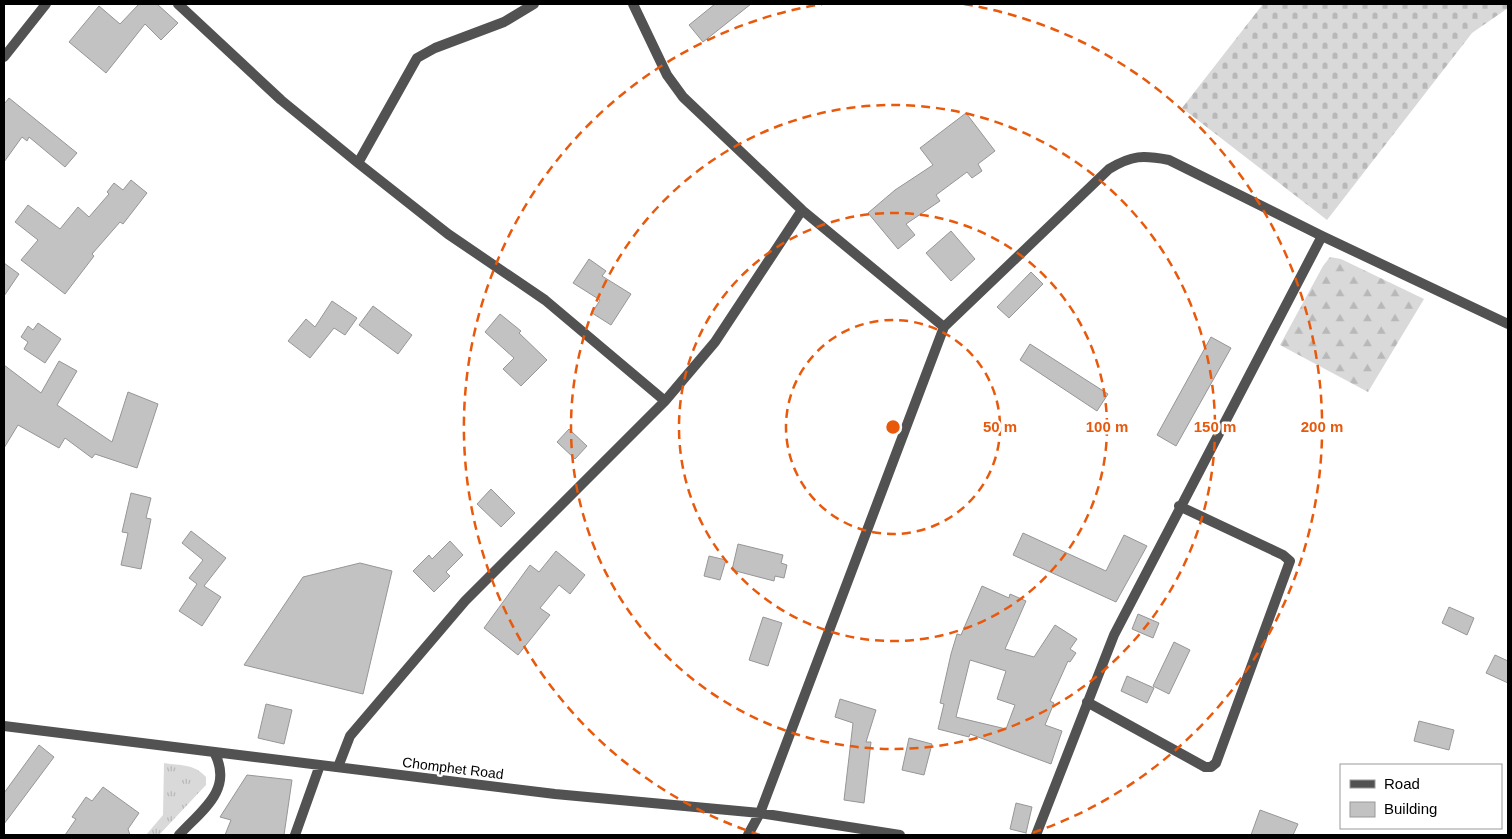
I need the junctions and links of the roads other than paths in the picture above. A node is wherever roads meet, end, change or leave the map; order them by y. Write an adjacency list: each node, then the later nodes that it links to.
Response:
1 (46, 4): 5 (street)
2 (178, 4): 6 (street)
3 (534, 4): 6 (street)
4 (632, 4): 7 (street)
5 (4, 57)
6 (358, 163): 11 (street)
7 (802, 210): 10 (street); 11 (street)
8 (1322, 236): 9 (street); 10 (street); 12 (street)
9 (1508, 324)
10 (944, 327): 18 (street)
11 (665, 401): 17 (street)
12 (1179, 506): 13 (street); 13 (street)
13 (1087, 702): 23 (street)
14 (4, 726): 15 (street, Chomphet Road)
15 (215, 754): 16 (street, Chomphet Road); 19 (street)
16 (320, 765): 17 (street, Chomphet Road); 20 (street)
17 (338, 767): 18 (street, Chomphet Road)
18 (760, 814): 21 (street); 22 (street, Chomphet Road)
19 (180, 835)
20 (295, 835)
21 (748, 835)
22 (900, 835)
23 (1036, 835)

